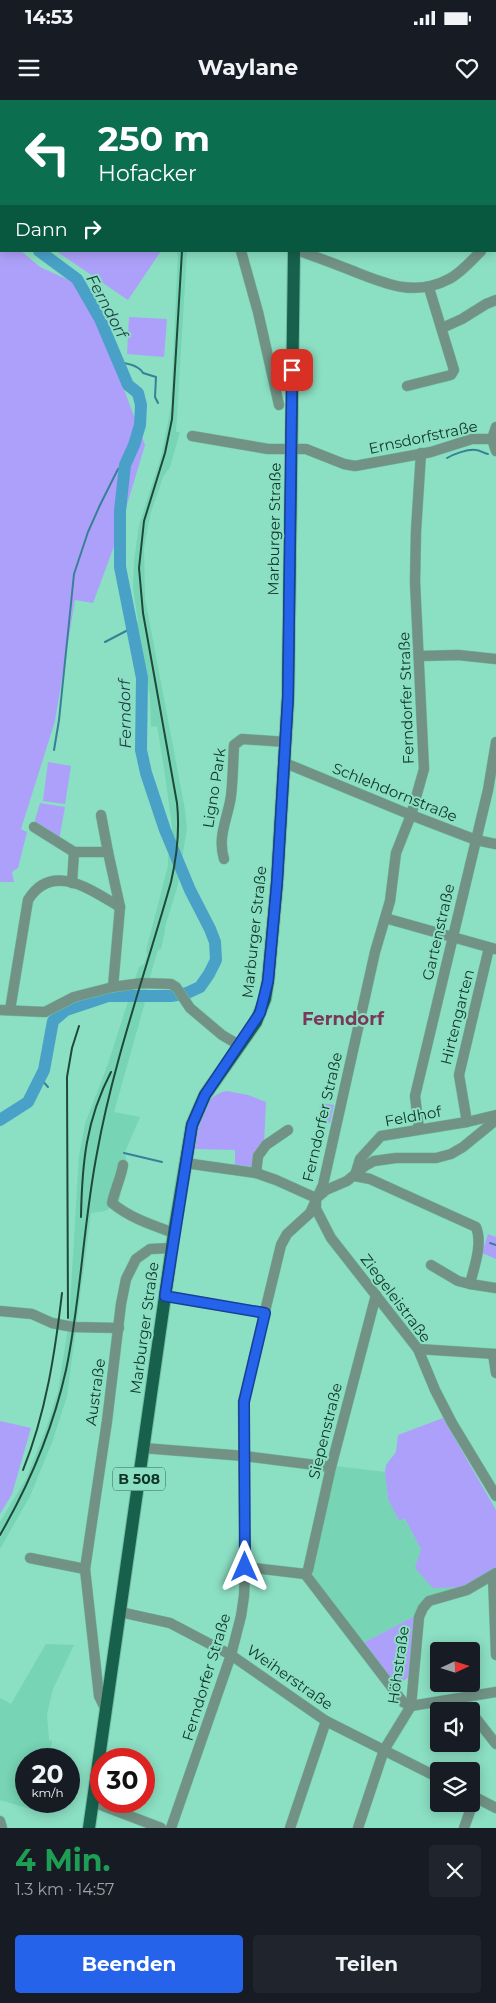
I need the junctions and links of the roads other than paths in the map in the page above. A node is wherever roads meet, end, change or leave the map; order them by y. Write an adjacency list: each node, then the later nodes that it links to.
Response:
1 (241, 252): 9 (street)
2 (294, 252): 13 (main road, Marburger Straße / B 508)
3 (302, 252): 5 (street)
4 (480, 252): 5 (street)
5 (429, 288): 7 (street)
6 (496, 300): 7 (street)
7 (442, 328): 8 (street)
8 (407, 386)
9 (279, 405)
10 (496, 427): 12 (street, Ernsdorfstraße)
11 (192, 436): 13 (street, Ernsdorfstraße)
12 (494, 440): 14 (street); 15 (street, Ernsdorfstraße)
13 (292, 448): 15 (street, Ernsdorfstraße); 18 (main road, Marburger Straße / B 508)
14 (496, 451)
15 (421, 453): 16 (street, Ferndorfer Straße)
16 (420, 656): 17 (street); 22 (street, Ferndorfer Straße)
17 (496, 659)
18 (286, 742): 20 (main road, Marburger Straße / B 508); 28 (street, Ligno Park)
19 (496, 747): 24 (street, Gartenstraße)
20 (285, 763): 22 (street, Schlehdornstraße); 36 (main road, Marburger Straße / B 508)
21 (101, 815): 27 (street)
22 (410, 815): 24 (street, Schlehdornstraße); 31 (street, Ferndorfer Straße)
23 (34, 827): 26 (street)
24 (476, 840): 25 (street, Schlehdornstraße); 32 (street, Gartenstraße)
25 (496, 844)
26 (74, 852): 27 (street); 29 (street)
27 (108, 852): 30 (street)
28 (224, 859)
29 (72, 883): 30 (street); 35 (street)
30 (120, 907): 34 (street)
31 (385, 918): 32 (street); 46 (street, Ferndorfer Straße)
32 (453, 937): 33 (street); 40 (street, Gartenstraße)
33 (493, 948): 39 (street, Hirtengarten)
34 (113, 987): 35 (street); 36 (street)
35 (5, 1010)
36 (239, 1045): 42 (main road, Marburger Straße / B 508)
37 (496, 1115): 39 (street, Feldhof)
38 (496, 1120): 45 (street)
39 (467, 1122): 40 (street, Feldhof)
40 (419, 1129): 45 (street, Feldhof)
41 (288, 1130): 44 (street)
42 (185, 1163): 44 (street); 47 (main road, Marburger Straße / B 508)
43 (123, 1164): 47 (street)
44 (256, 1173): 46 (street)
45 (355, 1176): 46 (street); 50 (street)
46 (316, 1198): 52 (street, Ziegeleistraße); 55 (street, Ferndorfer Straße)
47 (174, 1233): 48 (main road, Marburger Straße / B 508)
48 (172, 1248): 53 (main road, Marburger Straße / B 508); 56 (street, Austraße)
49 (431, 1265): 50 (street)
50 (470, 1284): 51 (street)
51 (496, 1288)
52 (376, 1295): 57 (street, Ziegeleistraße); 62 (street, Siepenstraße)
53 (165, 1296): 55 (street); 60 (main road, Marburger Straße / B 508)
54 (0, 1311): 56 (street)
55 (265, 1313): 61 (street, Ferndorfer Straße)
56 (119, 1328): 66 (street, Austraße)
57 (418, 1349): 58 (street); 63 (street, Ziegeleistraße)
58 (494, 1354): 59 (street)
59 (496, 1373)
60 (143, 1448): 61 (street); 69 (main road, Marburger Straße / B 508)
61 (244, 1456): 62 (street); 65 (street, Ferndorfer Straße)
62 (331, 1467): 67 (street, Siepenstraße)
63 (496, 1496)
64 (30, 1558): 66 (street)
65 (245, 1567): 67 (street); 70 (street, Ferndorfer Straße)
66 (85, 1569): 76 (street, Austraße)
67 (305, 1574): 75 (street)
68 (494, 1574): 71 (street); 75 (street, Höhstraße)
69 (120, 1612): 70 (street, Weiherstraße); 76 (main road, Marburger Straße / B 508)
70 (231, 1655): 77 (street, Weiherstraße); 92 (street, Ferndorfer Straße)
71 (496, 1655)
72 (496, 1692): 73 (street)
73 (460, 1698): 74 (street); 75 (street)
74 (463, 1702)
75 (411, 1706): 81 (street, Höhstraße)
76 (106, 1710): 80 (main road, Marburger Straße / B 508)
77 (326, 1722): 81 (street, Weiherstraße); 93 (street)
78 (480, 1723): 79 (street)
79 (496, 1744)
80 (101, 1748)
81 (384, 1750): 82 (street, Weiherstraße); 94 (street, Höhstraße)
82 (430, 1773)
83 (480, 1800): 84 (street)
84 (496, 1808)
85 (468, 1812): 95 (street)
86 (91, 1813): 90 (main road, Marburger Straße / B 508)
87 (122, 1813): 91 (street)
88 (0, 1821): 89 (street)
89 (2, 1828)
90 (89, 1828)
91 (162, 1828)
92 (171, 1828)
93 (290, 1828)
94 (358, 1828)
95 (464, 1828)

